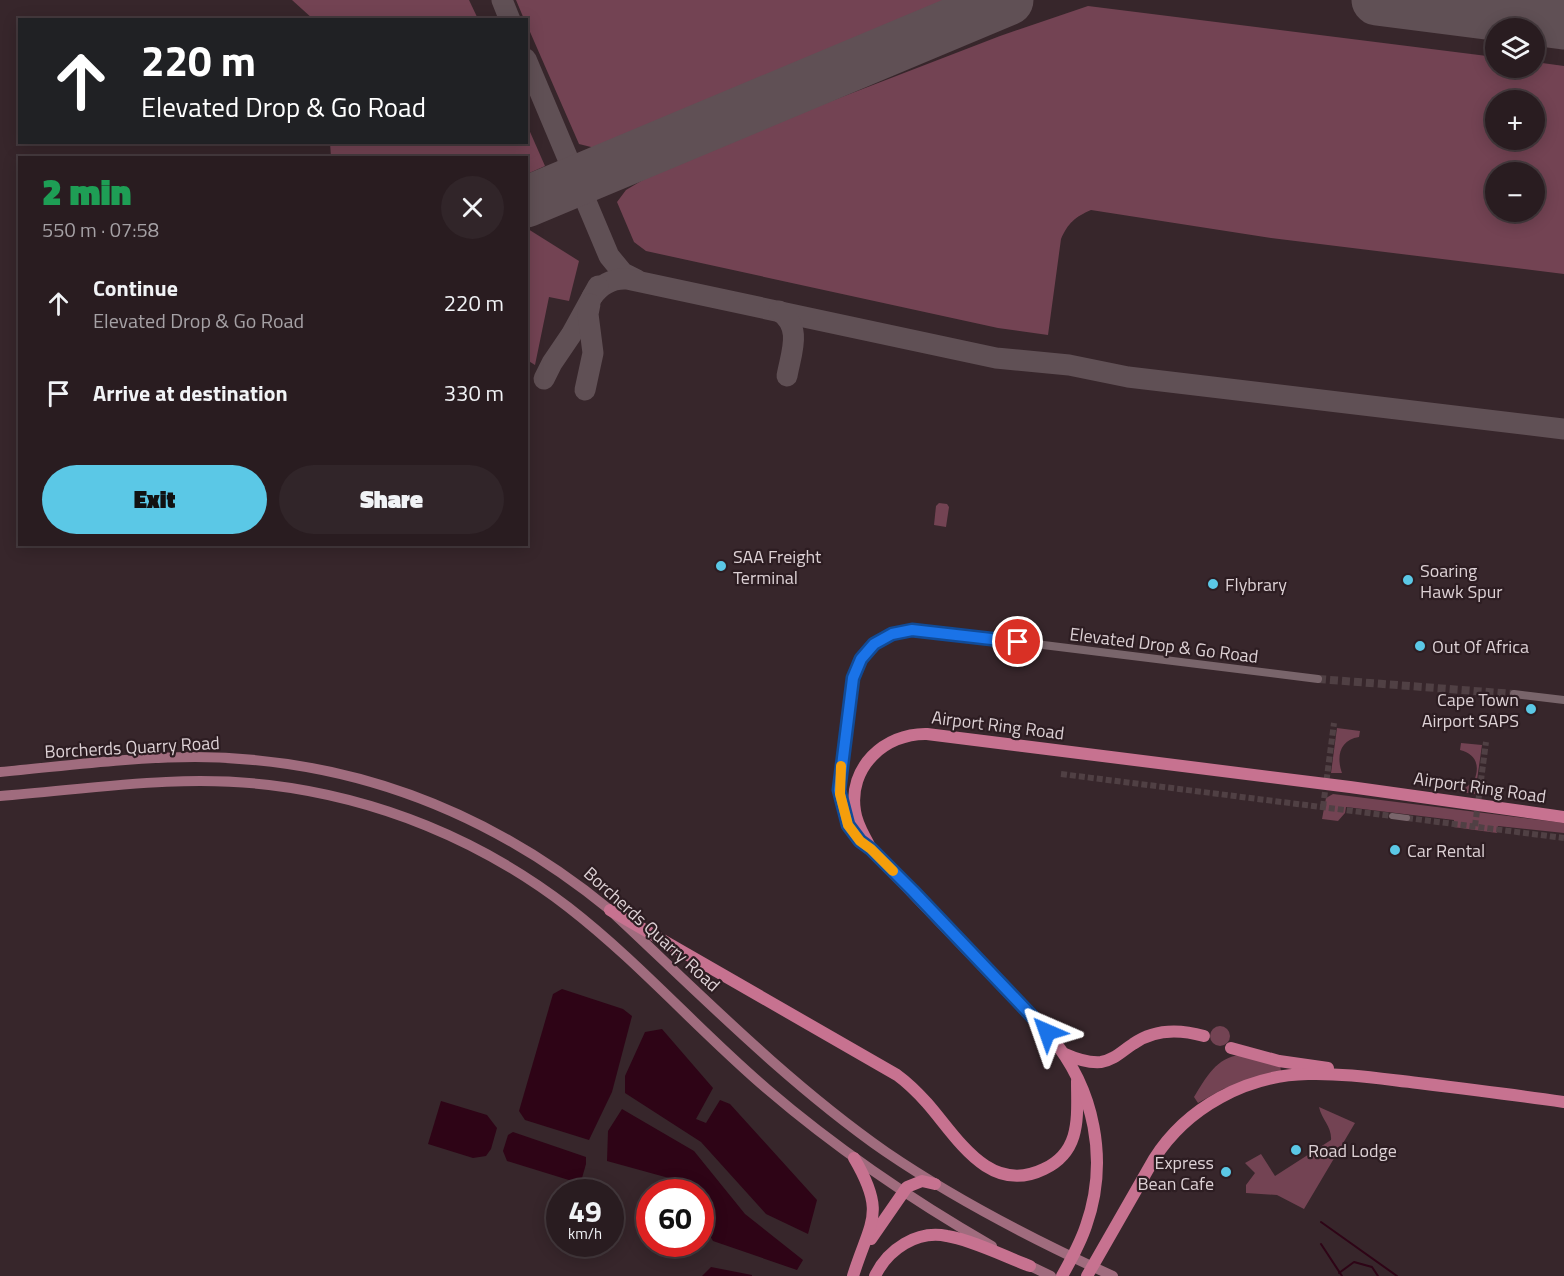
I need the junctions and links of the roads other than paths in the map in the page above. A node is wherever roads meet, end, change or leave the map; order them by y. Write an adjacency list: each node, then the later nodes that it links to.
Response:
1 (1318, 679): 9 (street, Elevated Drop & Go Road)
2 (1514, 694): 3 (street)
3 (1564, 700)
4 (0, 772): 10 (main road, Borcherds Quarry Road)
5 (0, 796): 17 (main road, Borcherds Quarry Road)
6 (1392, 816): 8 (street)
7 (1564, 817): 9 (main road, Airport Ring Road)
8 (1407, 818)
9 (871, 849): 13 (main road, Airport Ring Road)
10 (610, 910): 15 (main road); 18 (main road, Borcherds Quarry Road)
11 (1204, 1036): 13 (main road)
12 (1231, 1048): 14 (main road)
13 (1065, 1054): 15 (main road, Airport Ring Road)
14 (1346, 1075): 16 (main road); 27 (main road)
15 (1077, 1077): 26 (main road, Airport Ring Road)
16 (1564, 1102)
17 (854, 1158): 19 (main road, Borcherds Quarry Road); 20 (main road)
18 (935, 1184): 19 (main road); 22 (main road, Borcherds Quarry Road)
19 (902, 1192): 20 (main road); 21 (main road, Borcherds Quarry Road)
20 (862, 1253): 24 (main road)
21 (1030, 1266): 23 (main road, Borcherds Quarry Road); 25 (main road)
22 (1109, 1274)
23 (1049, 1275)
24 (853, 1276)
25 (875, 1276)
26 (1062, 1276)
27 (1087, 1276)

